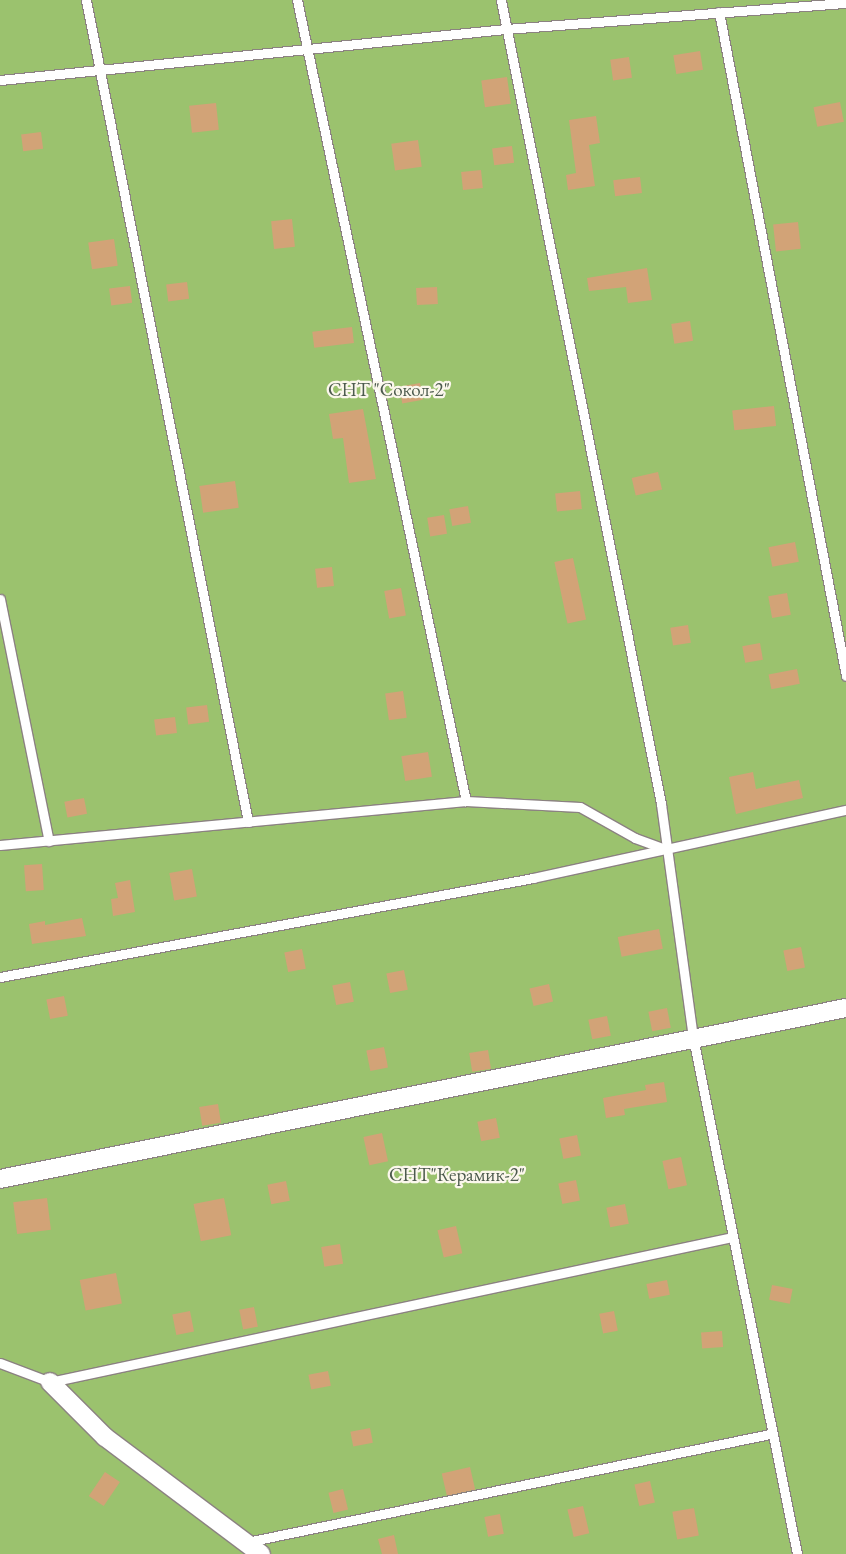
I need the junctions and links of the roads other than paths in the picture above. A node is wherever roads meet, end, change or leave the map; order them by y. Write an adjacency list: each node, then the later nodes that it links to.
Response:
1 (86, 0): 8 (lane)
2 (296, 0): 7 (lane)
3 (501, 0): 6 (lane)
4 (846, 3): 5 (lane)
5 (719, 12): 6 (lane); 11 (lane)
6 (506, 29): 7 (lane); 17 (lane)
7 (307, 51): 8 (lane); 12 (lane)
8 (99, 71): 9 (lane); 14 (lane)
9 (0, 80)
10 (0, 599): 15 (lane)
11 (846, 676)
12 (466, 801): 14 (lane); 17 (lane)
13 (846, 810): 17 (lane)
14 (248, 822): 15 (lane)
15 (49, 840): 16 (lane)
16 (0, 845)
17 (665, 849): 18 (lane); 20 (lane)
18 (0, 977)
19 (846, 1008): 20 (street)
20 (692, 1038): 21 (street); 22 (lane)
21 (0, 1179)
22 (732, 1237): 24 (lane); 25 (lane)
23 (0, 1364): 24 (lane)
24 (50, 1382): 26 (street)
25 (770, 1434): 26 (lane); 28 (lane)
26 (246, 1543): 27 (street)
27 (261, 1554)
28 (797, 1554)

